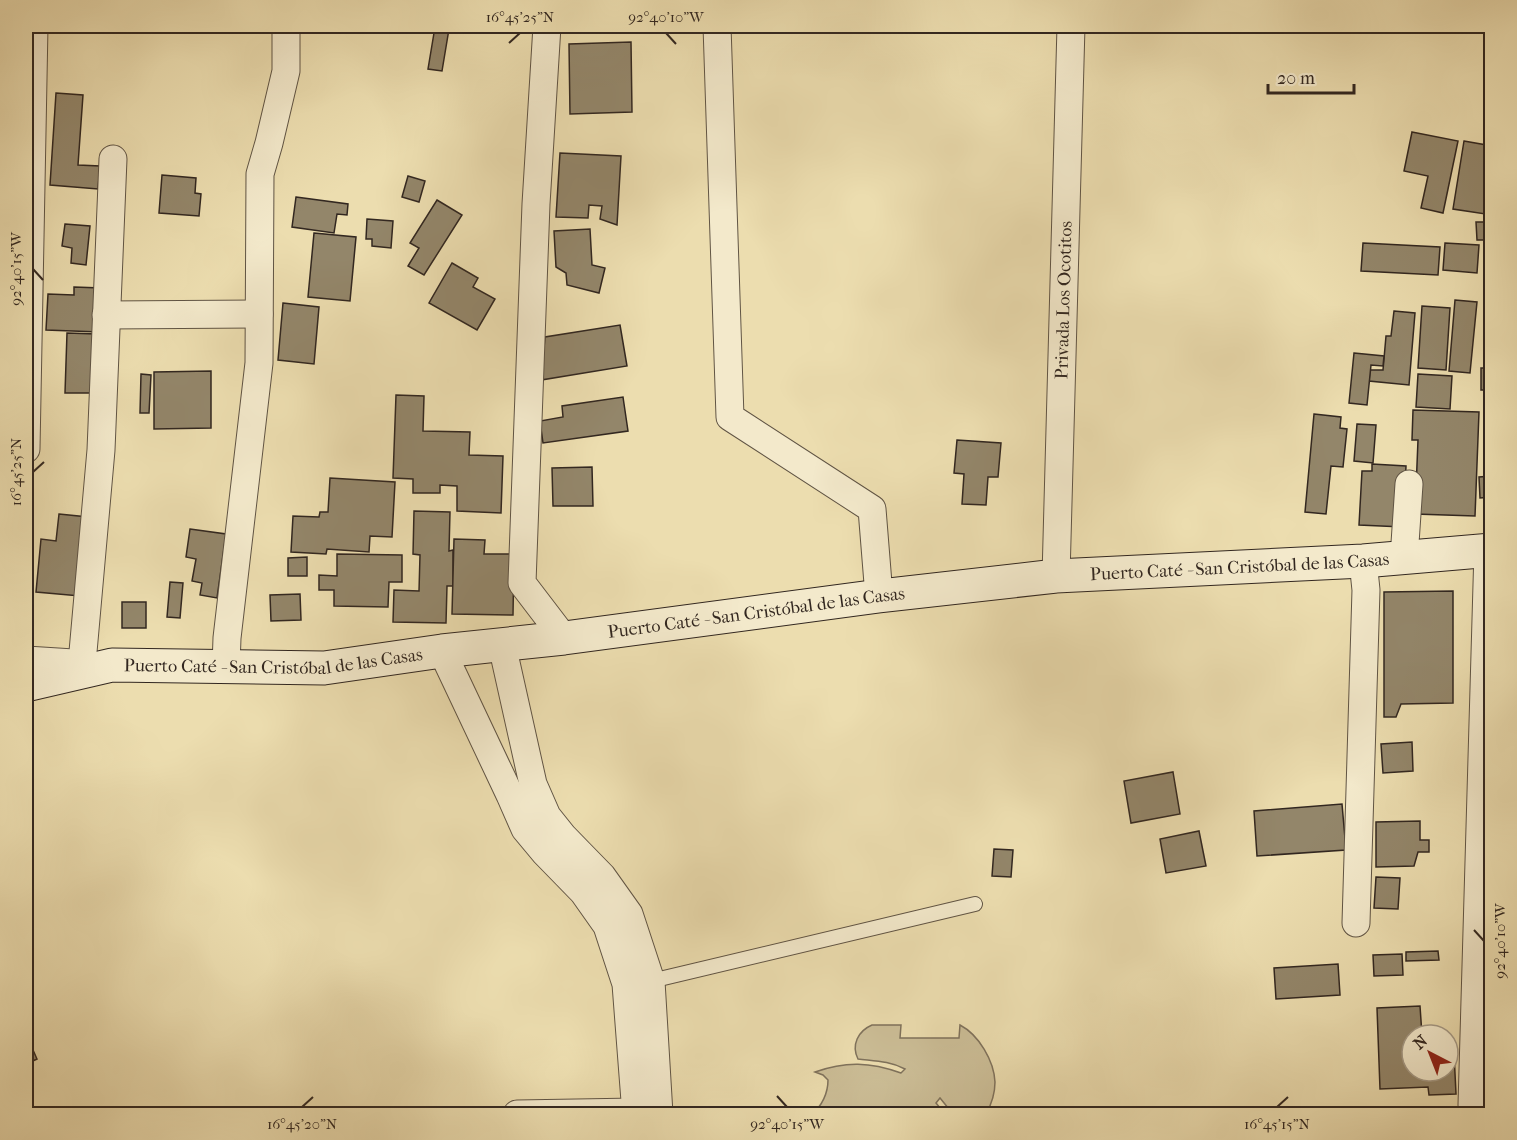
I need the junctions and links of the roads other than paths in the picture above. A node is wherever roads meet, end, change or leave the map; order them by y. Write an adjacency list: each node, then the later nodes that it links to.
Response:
1 (34, 26): 9 (street)
2 (286, 26): 7 (street)
3 (548, 26): 16 (street)
4 (717, 26): 15 (street)
5 (1071, 26): 14 (street, Privada Los Ocotitos)
6 (113, 159): 8 (street)
7 (259, 314): 8 (street); 21 (street)
8 (106, 315): 20 (street)
9 (26, 449)
10 (1409, 484): 12 (street)
11 (1490, 550): 12 (main road, Puerto Caté - San Cristóbal de las Casas); 28 (street)
12 (1404, 558): 13 (main road, Puerto Caté - San Cristóbal de las Casas)
13 (1363, 561): 14 (main road, Puerto Caté - San Cristóbal de las Casas); 24 (street)
14 (1056, 576): 15 (main road, Puerto Caté - San Cristóbal de las Casas)
15 (879, 596): 16 (main road, Puerto Caté - San Cristóbal de las Casas)
16 (564, 638): 17 (main road, Puerto Caté - San Cristóbal de las Casas)
17 (502, 645): 18 (main road, Puerto Caté - San Cristóbal de las Casas); 25 (street)
18 (442, 651): 21 (main road, Puerto Caté - San Cristóbal de las Casas); 26 (street)
19 (26, 660): 20 (street)
20 (97, 664): 21 (main road, Puerto Caté - San Cristóbal de las Casas); 22 (main road, Puerto Caté - San Cristóbal de las Casas)
21 (226, 666)
22 (26, 685)
23 (975, 904): 25 (lane)
24 (1356, 923)
25 (651, 981): 26 (street)
26 (648, 1112): 27 (street)
27 (516, 1114)
28 (1474, 1114)

